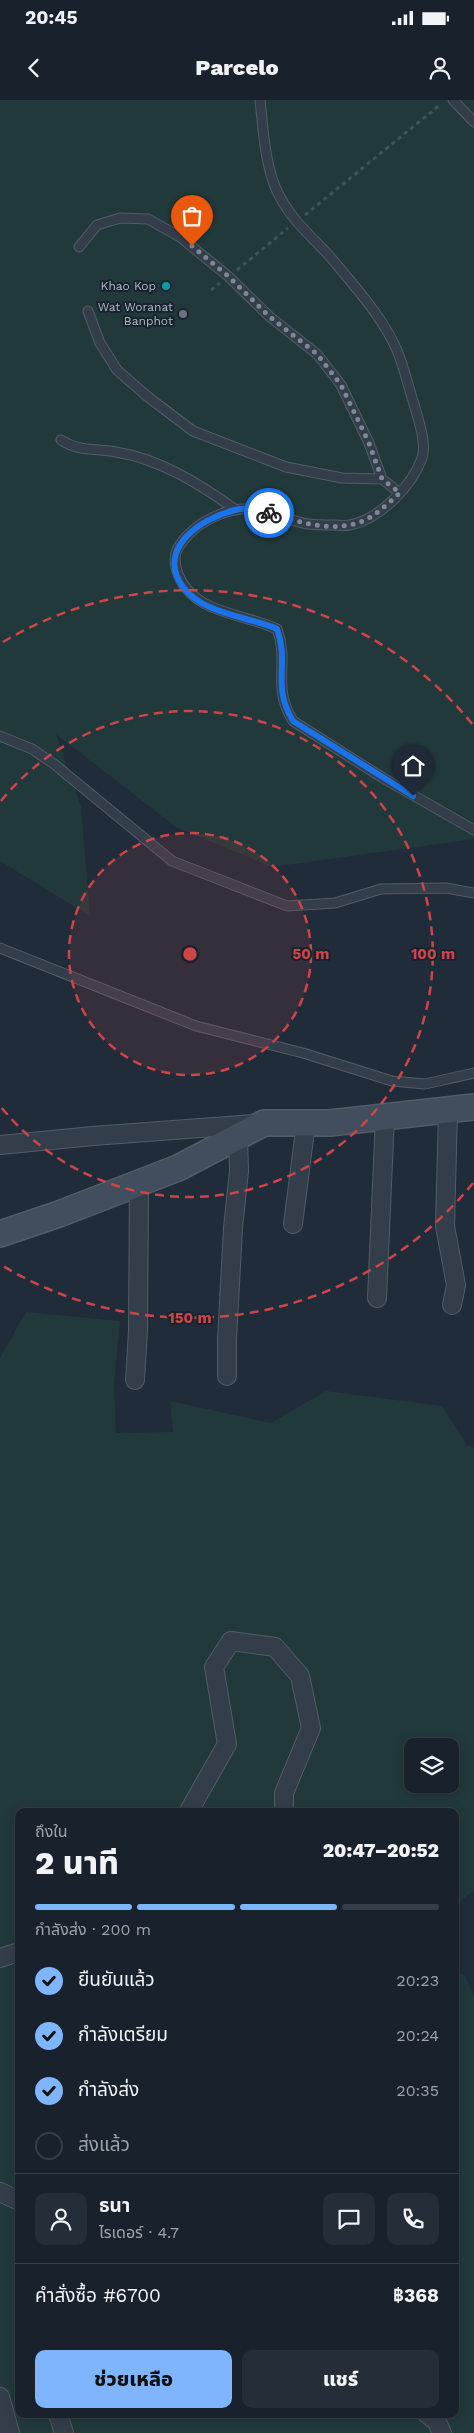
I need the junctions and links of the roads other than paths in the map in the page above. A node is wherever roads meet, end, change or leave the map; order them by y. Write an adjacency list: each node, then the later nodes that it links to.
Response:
1 (260, 100): 8 (lane)
2 (453, 100): 3 (lane)
3 (474, 122)
4 (79, 247): 7 (lane)
5 (88, 311): 7 (lane)
6 (60, 440): 9 (lane)
7 (382, 479): 8 (lane)
8 (400, 493): 9 (lane)
9 (236, 510): 11 (lane)
10 (0, 736): 12 (lane)
11 (474, 830)
12 (474, 893)
13 (0, 948): 14 (lane)
14 (474, 1072)
15 (474, 1107): 16 (street)
16 (448, 1111): 17 (street); 26 (street)
17 (385, 1117): 19 (street); 25 (street)
18 (264, 1123): 19 (street); 20 (street); 21 (street)
19 (306, 1123): 23 (street)
20 (238, 1137): 22 (street); 27 (street)
21 (0, 1145)
22 (139, 1182): 24 (street); 28 (street)
23 (293, 1224)
24 (0, 1234)
25 (377, 1298)
26 (452, 1305)
27 (228, 1376)
28 (135, 1380)
29 (191, 1808): 30 (street)
30 (284, 1808)
31 (15, 1953): 32 (street)
32 (0, 1958)
33 (0, 2192): 34 (street)
34 (15, 2198)
35 (0, 2397): 38 (street)
36 (59, 2418): 39 (street)
37 (432, 2418): 40 (street)
38 (10, 2433)
39 (64, 2433)
40 (442, 2433)

